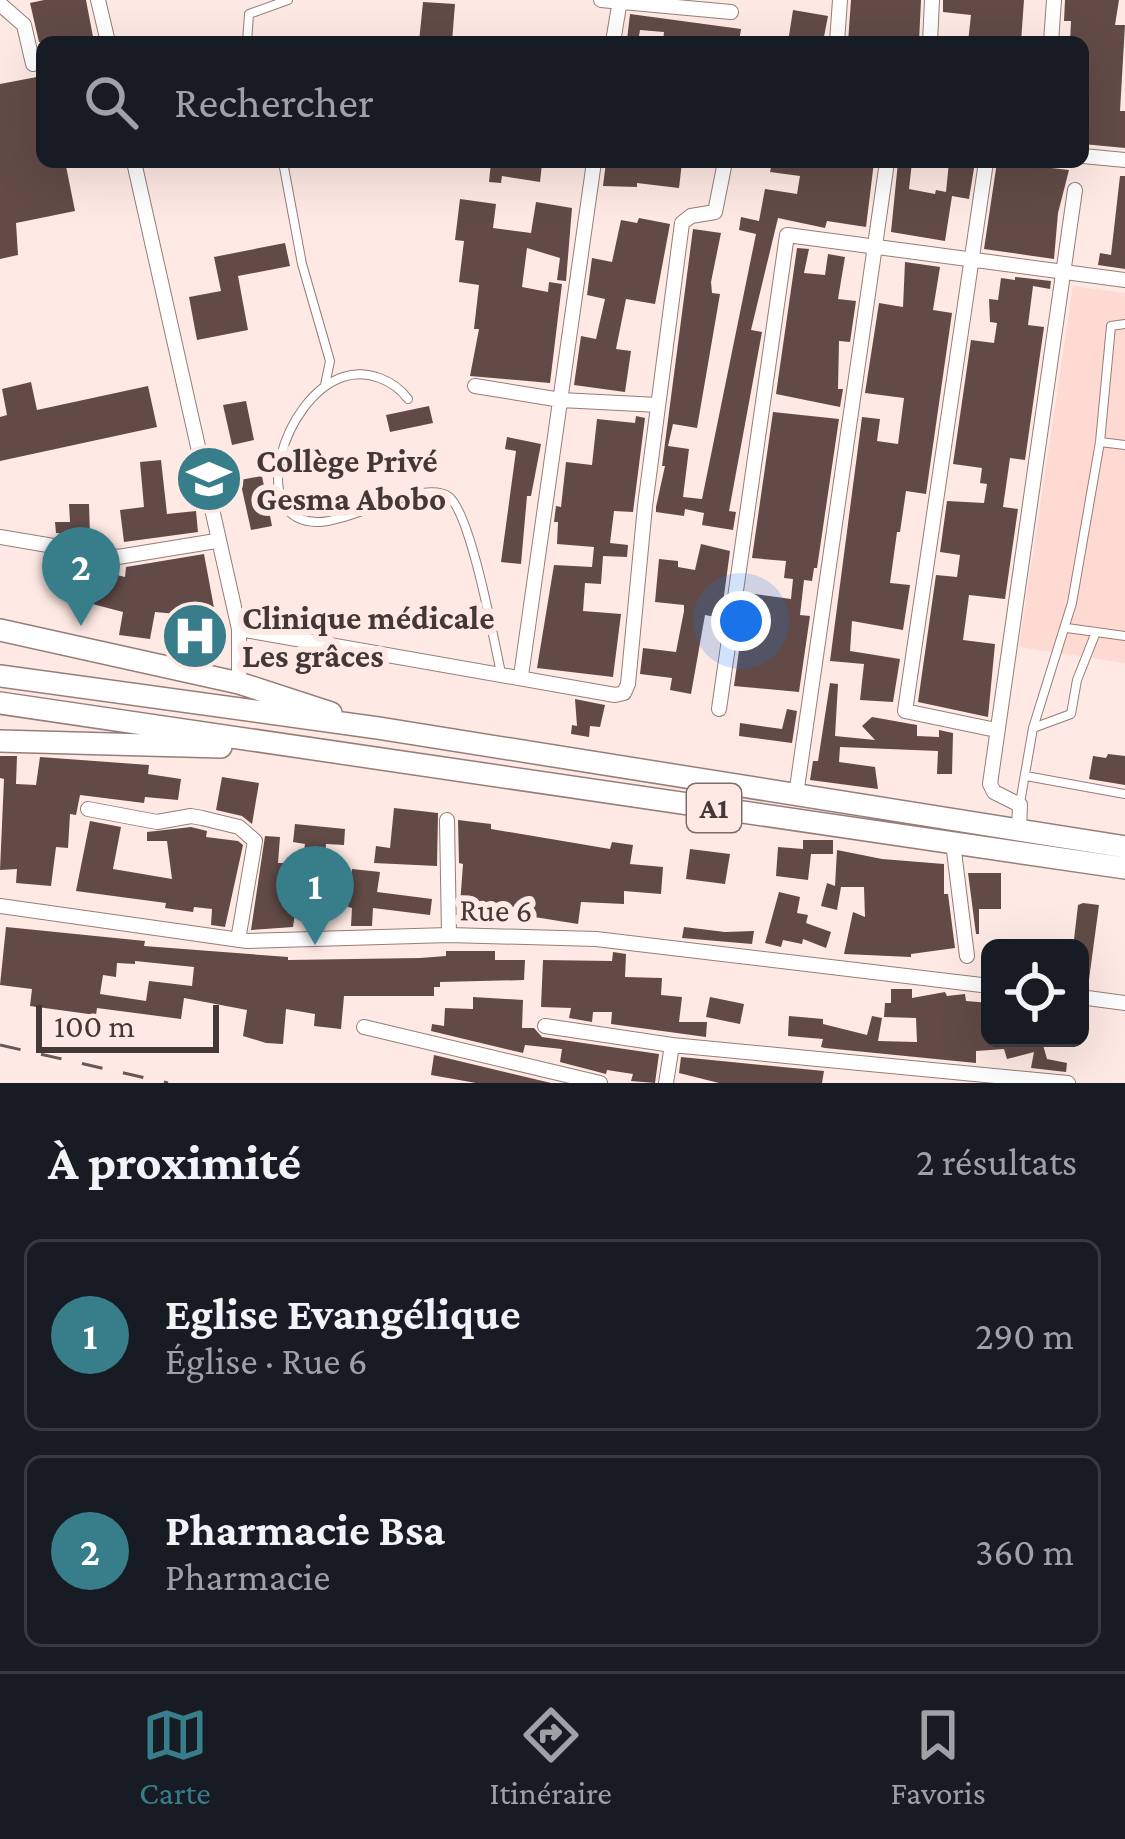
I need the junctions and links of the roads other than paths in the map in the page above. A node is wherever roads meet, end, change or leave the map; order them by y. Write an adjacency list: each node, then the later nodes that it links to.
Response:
1 (98, 0): 10 (street)
2 (288, 0): 11 (lane)
3 (601, 0): 7 (street)
4 (840, 0): 13 (street)
5 (932, 0): 14 (street)
6 (1054, 0): 15 (street)
7 (620, 1): 9 (street); 12 (street)
8 (0, 4): 16 (street)
9 (730, 12)
10 (106, 36)
11 (247, 36)
12 (614, 36)
13 (837, 36)
14 (930, 36)
15 (1051, 36)
16 (33, 64)
17 (1089, 157): 18 (street)
18 (1125, 160)
19 (135, 168): 41 (street)
20 (284, 168): 31 (lane)
21 (593, 168): 36 (street)
22 (724, 168): 37 (street)
23 (886, 168): 26 (street)
24 (985, 168): 27 (street)
25 (1075, 190): 28 (street)
26 (878, 247): 27 (street); 52 (street); 60 (street)
27 (973, 260): 28 (street); 55 (street)
28 (1064, 272): 29 (street); 55 (street)
29 (1125, 280)
30 (1125, 324): 38 (lane)
31 (330, 362): 32 (lane); 33 (lane)
32 (353, 374): 33 (lane); 35 (lane)
33 (325, 385): 47 (lane)
34 (475, 386): 36 (street)
35 (408, 399)
36 (561, 400): 37 (street); 49 (street)
37 (658, 405): 49 (street)
38 (1100, 442): 39 (lane); 42 (lane)
39 (1125, 445)
40 (0, 537): 41 (street)
41 (216, 541): 43 (street)
42 (1067, 628): 45 (lane); 54 (lane)
43 (238, 629): 47 (street); 50 (street)
44 (0, 630): 50 (main road)
45 (1096, 632): 46 (lane); 54 (lane)
46 (1125, 636)
47 (501, 673): 49 (street)
48 (0, 676): 53 (main road, A1)
49 (521, 676)
50 (239, 683): 53 (main road)
51 (0, 703): 57 (main road, A1)
52 (718, 710)
53 (378, 728): 60 (main road, A1)
54 (1033, 728): 58 (lane)
55 (996, 730): 61 (street)
56 (0, 741): 57 (main road)
57 (303, 746): 65 (main road, A1)
58 (1026, 776): 59 (lane); 61 (lane)
59 (1125, 794)
60 (796, 795): 64 (main road, A1)
61 (1020, 805): 64 (street)
62 (88, 809): 70 (street)
63 (447, 820): 69 (street)
64 (1018, 831): 66 (main road, A1)
65 (953, 843): 67 (main road, A1); 71 (street)
66 (1125, 847)
67 (1125, 868)
68 (0, 906): 70 (street, Rue 6)
69 (448, 935): 70 (street, Rue 6); 72 (street, Rue 6)
70 (238, 940)
71 (967, 956)
72 (981, 985)
73 (1089, 998): 74 (street)
74 (1125, 1003)
75 (545, 1026): 77 (street)
76 (364, 1027): 79 (street)
77 (672, 1045): 78 (street); 80 (street)
78 (671, 1082)
79 (600, 1083)
80 (1068, 1083)

